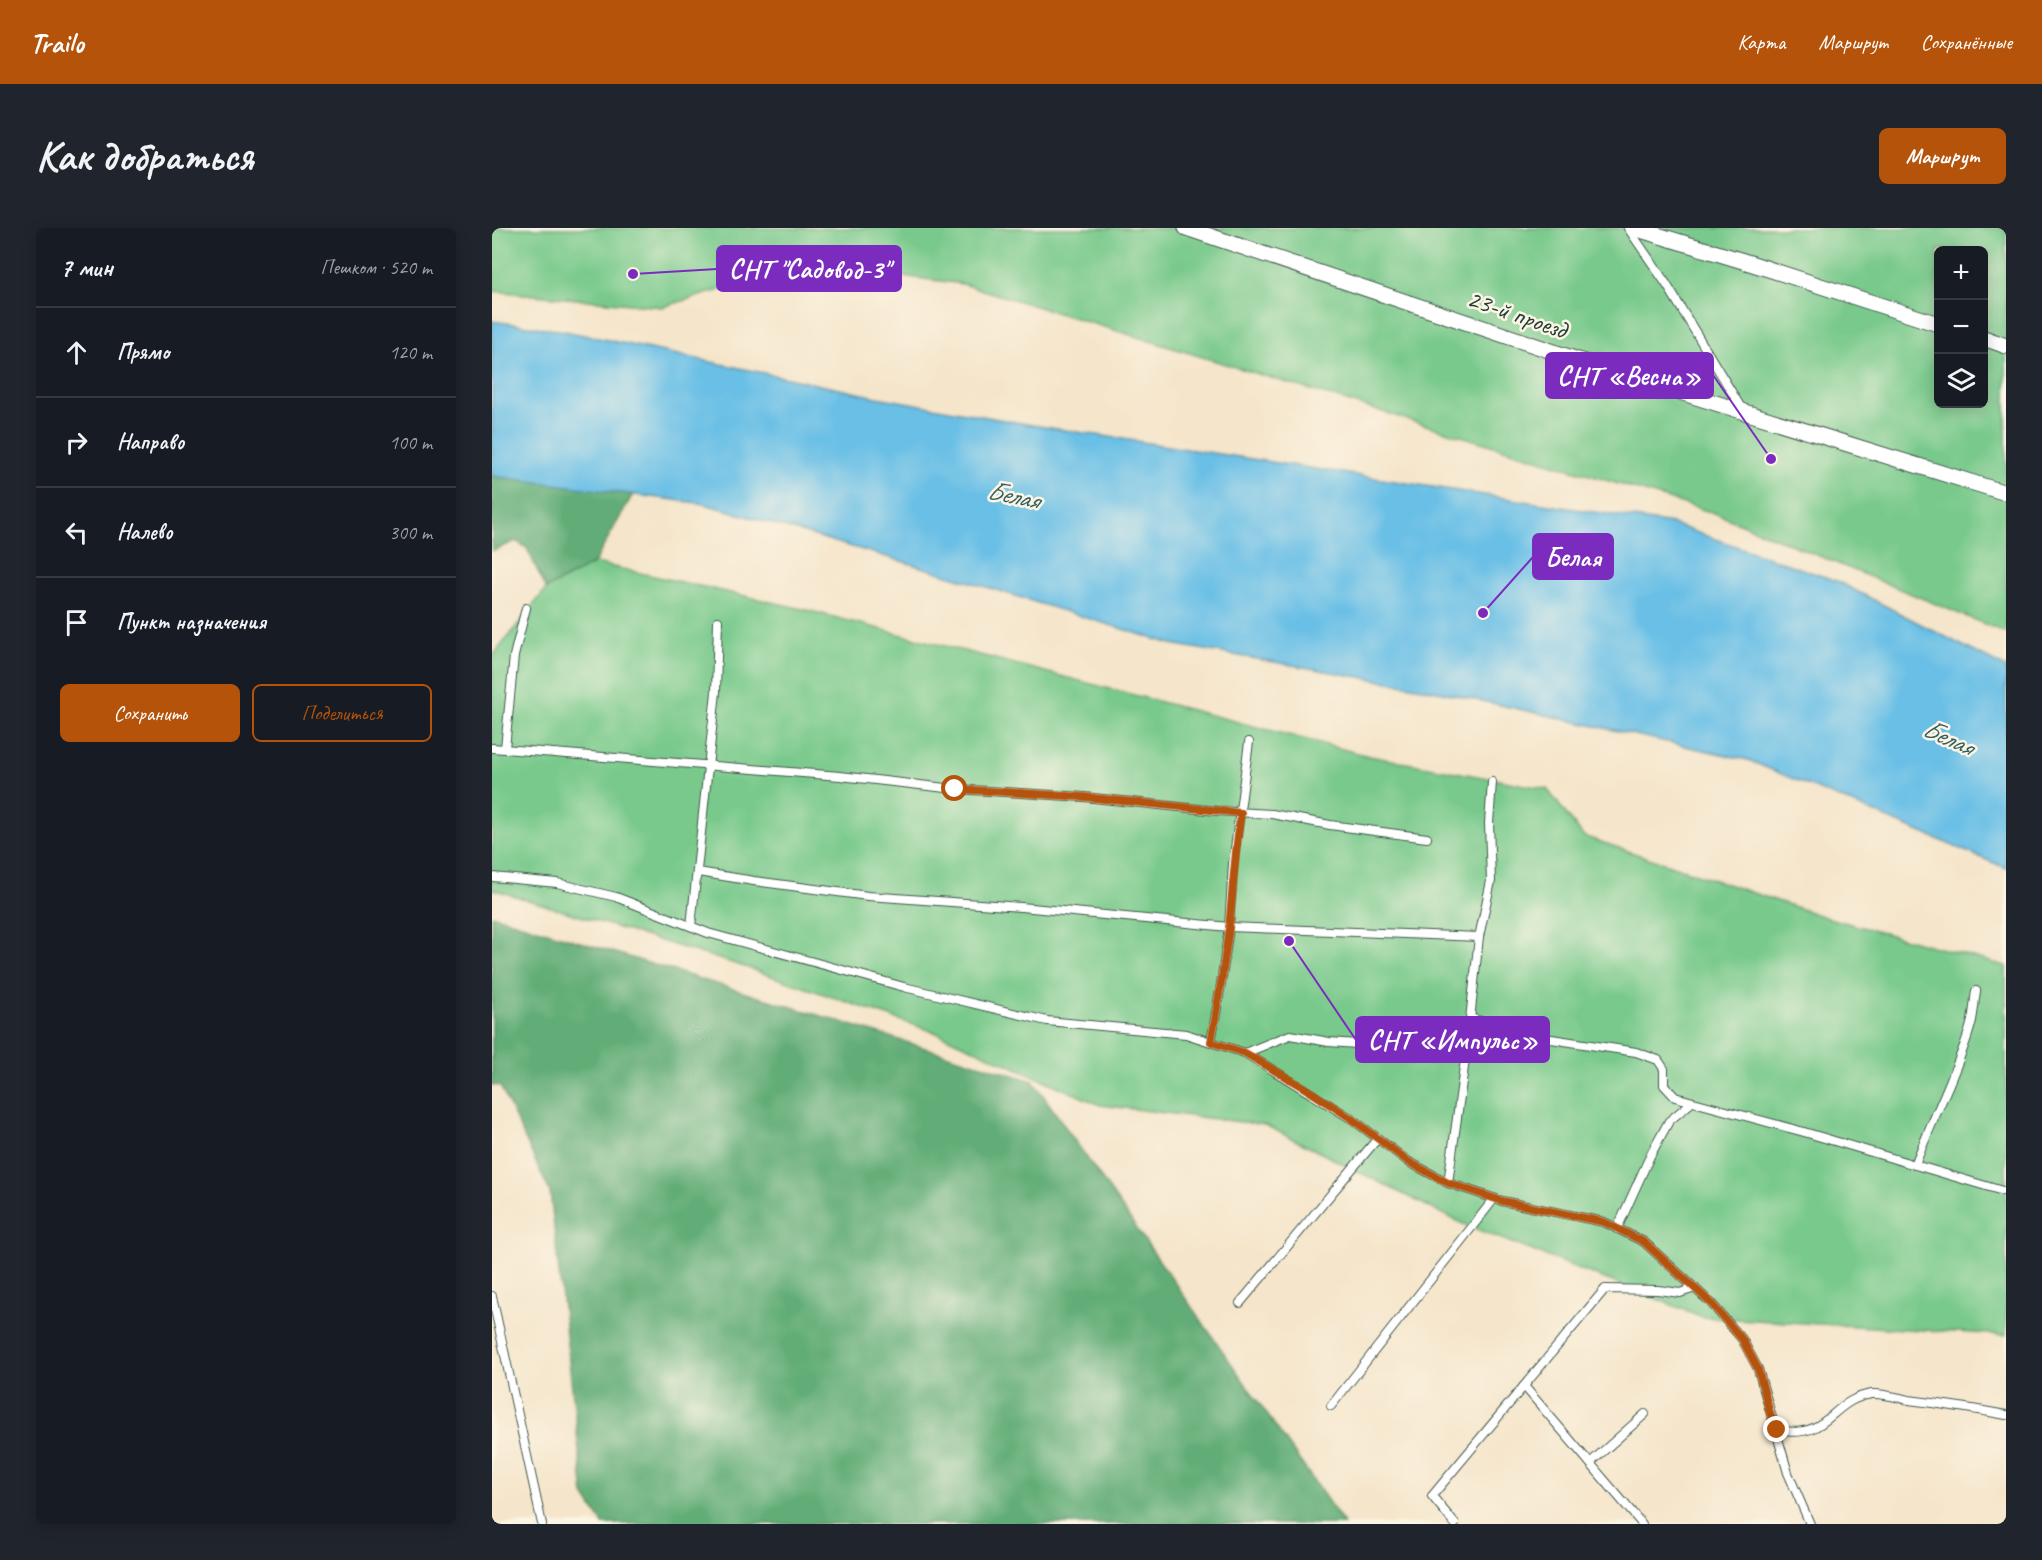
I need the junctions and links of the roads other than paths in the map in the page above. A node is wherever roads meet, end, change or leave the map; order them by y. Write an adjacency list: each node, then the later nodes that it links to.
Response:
1 (1186, 228): 7 (street, 23-й проезд)
2 (1628, 228): 7 (lane)
3 (1634, 228): 4 (street)
4 (1934, 323)
5 (1988, 340): 6 (street)
6 (2006, 346)
7 (1744, 412): 8 (street, 23-й проезд)
8 (2006, 493)
9 (526, 608): 13 (lane)
10 (718, 621): 14 (lane)
11 (1249, 742): 16 (lane)
12 (492, 748): 13 (lane)
13 (505, 748): 14 (lane)
14 (708, 766): 16 (lane); 18 (lane)
15 (1492, 782): 22 (lane)
16 (1241, 813): 17 (lane); 21 (lane)
17 (1427, 838)
18 (698, 872): 20 (lane); 21 (lane)
19 (492, 877): 20 (lane)
20 (691, 926): 25 (lane)
21 (1229, 927): 22 (lane); 25 (lane)
22 (1479, 937): 24 (lane)
23 (1976, 991): 30 (lane)
24 (1470, 1018): 26 (lane); 28 (lane)
25 (1211, 1042): 27 (lane)
26 (1467, 1051): 27 (lane); 31 (lane)
27 (1245, 1053): 29 (lane)
28 (1691, 1103): 30 (lane); 34 (lane)
29 (1378, 1138): 31 (lane); 37 (lane)
30 (1915, 1165): 32 (lane)
31 (1448, 1183): 33 (lane)
32 (2006, 1192)
33 (1494, 1198): 34 (lane); 39 (lane)
34 (1617, 1228): 35 (lane)
35 (1695, 1288): 38 (lane); 42 (lane)
36 (492, 1296): 44 (lane)
37 (1240, 1303)
38 (1524, 1386): 43 (lane); 45 (lane)
39 (1331, 1406)
40 (1645, 1414): 43 (lane)
41 (2006, 1415): 42 (lane)
42 (1777, 1430): 47 (lane)
43 (1590, 1463): 46 (lane)
44 (543, 1524)
45 (1455, 1524)
46 (1642, 1524)
47 (1810, 1524)

